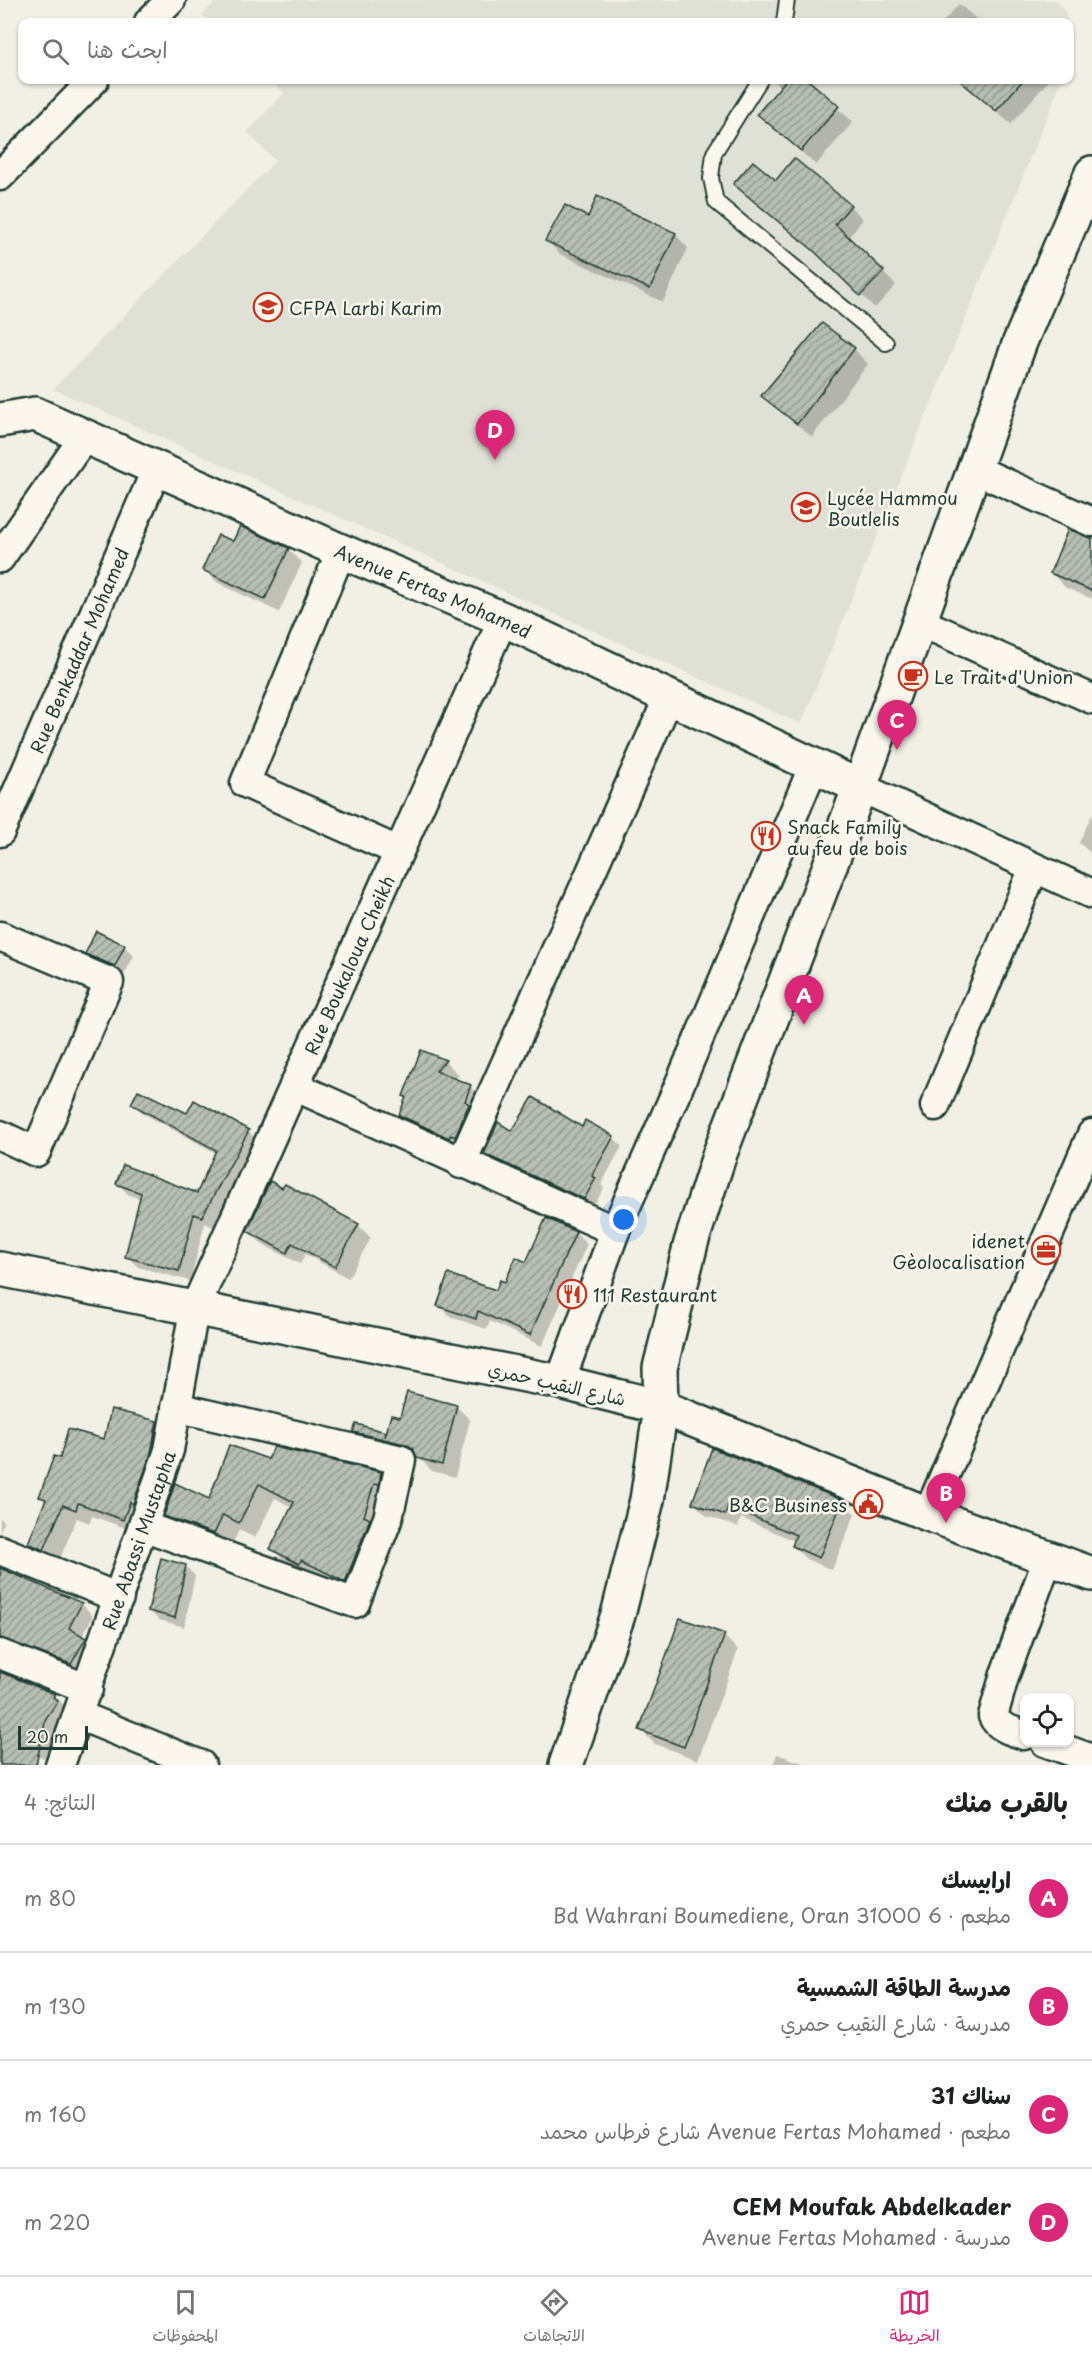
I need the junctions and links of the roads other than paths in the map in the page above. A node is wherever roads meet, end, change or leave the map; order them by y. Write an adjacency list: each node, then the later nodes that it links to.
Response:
1 (171, 0): 3 (street)
2 (787, 0): 4 (lane)
3 (153, 18)
4 (785, 18)
5 (90, 84): 8 (street)
6 (757, 84): 9 (lane)
7 (1092, 173): 13 (main road)
8 (0, 176)
9 (886, 343)
10 (0, 420): 11 (main road, Avenue Fertas Mohamed)
11 (85, 436): 12 (main road, Avenue Fertas Mohamed); 16 (street)
12 (157, 468): 15 (main road, Avenue Fertas Mohamed); 23 (street, Rue Benkaddar Mohamed)
13 (974, 469): 14 (street); 18 (main road)
14 (1092, 522)
15 (341, 551): 17 (main road, Avenue Fertas Mohamed); 24 (street)
16 (0, 558)
17 (503, 619): 19 (main road, Avenue Fertas Mohamed); 24 (street, Rue Boukaloua Cheikh)
18 (918, 621): 20 (street); 22 (main road)
19 (668, 699): 21 (main road, Avenue Fertas Mohamed); 32 (street)
20 (1092, 699)
21 (814, 765): 22 (main road, Avenue Fertas Mohamed); 33 (street)
22 (860, 787): 25 (street); 38 (main road)
23 (0, 832)
24 (398, 851): 28 (street, Rue Boukaloua Cheikh)
25 (1034, 868): 26 (street); 29 (street)
26 (1092, 894)
27 (0, 936): 31 (street)
28 (294, 1086): 32 (street); 35 (street, Rue Boukaloua Cheikh)
29 (935, 1106)
30 (1092, 1134): 39 (street)
31 (0, 1136)
32 (461, 1164): 33 (street)
33 (615, 1231): 36 (street)
34 (0, 1269): 35 (main road, شارع النقيب حمري)
35 (194, 1310): 36 (main road, شارع النقيب حمري); 37 (street, Rue Abassi Mustapha)
36 (560, 1382): 38 (main road, شارع النقيب حمري)
37 (176, 1407): 40 (street, Rue Abassi Mustapha); 40 (street)
38 (661, 1407): 39 (main road, شارع النقيب حمري); 53 (main road)
39 (928, 1514): 42 (main road, شارع النقيب حمري)
40 (143, 1526): 44 (street, Rue Abassi Mustapha)
41 (0, 1550): 44 (street)
42 (1048, 1558): 43 (main road, شارع النقيب حمري); 48 (street)
43 (1092, 1574)
44 (119, 1598): 46 (street, Rue Abassi Mustapha)
45 (0, 1654): 46 (street)
46 (88, 1689): 47 (street, Rue Abassi Mustapha)
47 (78, 1715): 51 (street, Rue Abassi Mustapha); 52 (street)
48 (1020, 1734)
49 (1057, 1747): 50 (street)
50 (1092, 1759)
51 (60, 1765)
52 (201, 1765)
53 (566, 1765)

